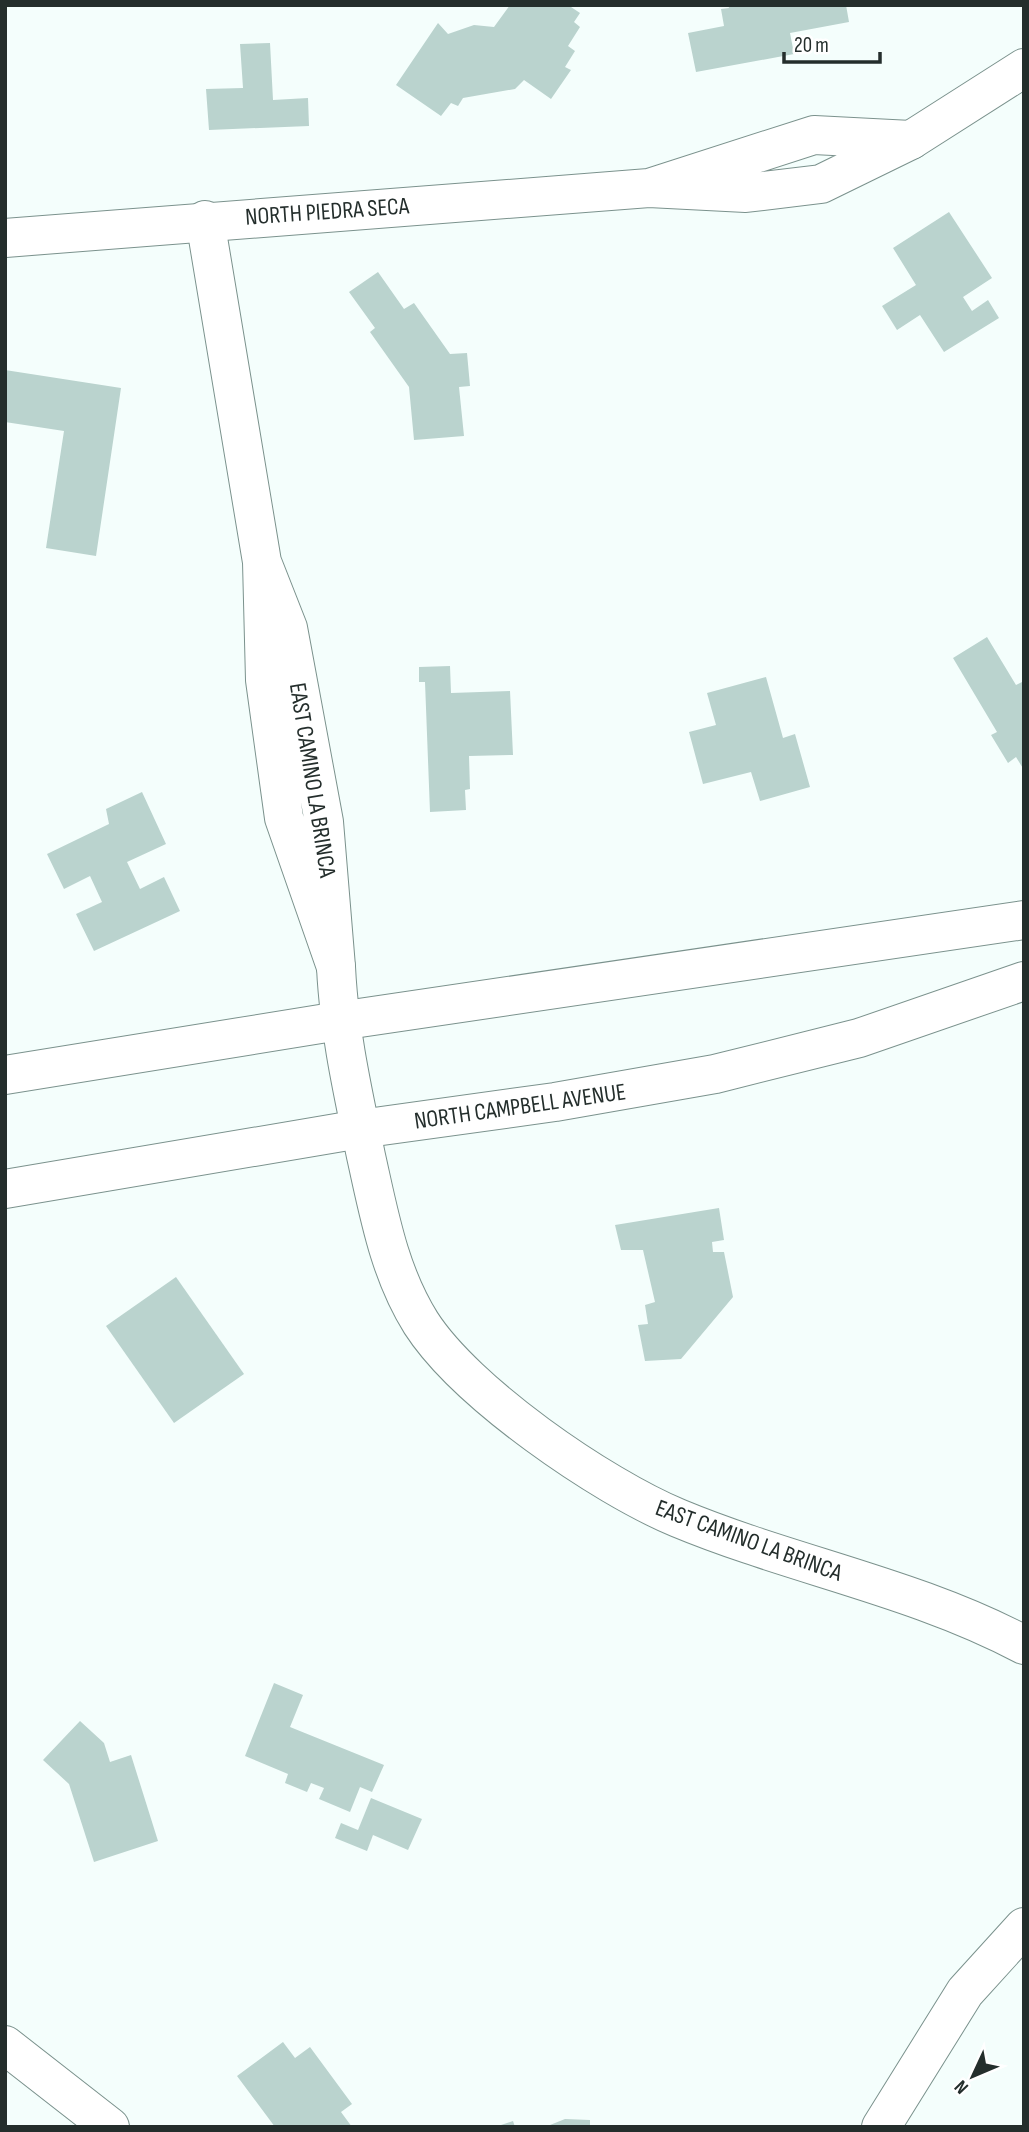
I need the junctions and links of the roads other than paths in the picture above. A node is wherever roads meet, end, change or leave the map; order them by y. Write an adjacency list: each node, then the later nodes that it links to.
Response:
1 (1024, 68): 2 (street, NORTH PIEDRA SECA)
2 (205, 220): 3 (street, NORTH PIEDRA SECA); 6 (street, EAST CAMINO LA BRINCA)
3 (5, 238)
4 (1024, 920): 6 (street)
5 (1024, 981): 8 (street, NORTH CAMPBELL AVENUE)
6 (339, 1021): 7 (street); 8 (street, EAST CAMINO LA BRINCA)
7 (5, 1075)
8 (360, 1129): 9 (street, NORTH CAMPBELL AVENUE); 10 (street, EAST CAMINO LA BRINCA)
9 (5, 1189)
10 (1024, 1645)
11 (1024, 1927): 14 (street)
12 (5, 2045): 13 (street)
13 (110, 2127)
14 (881, 2127)

